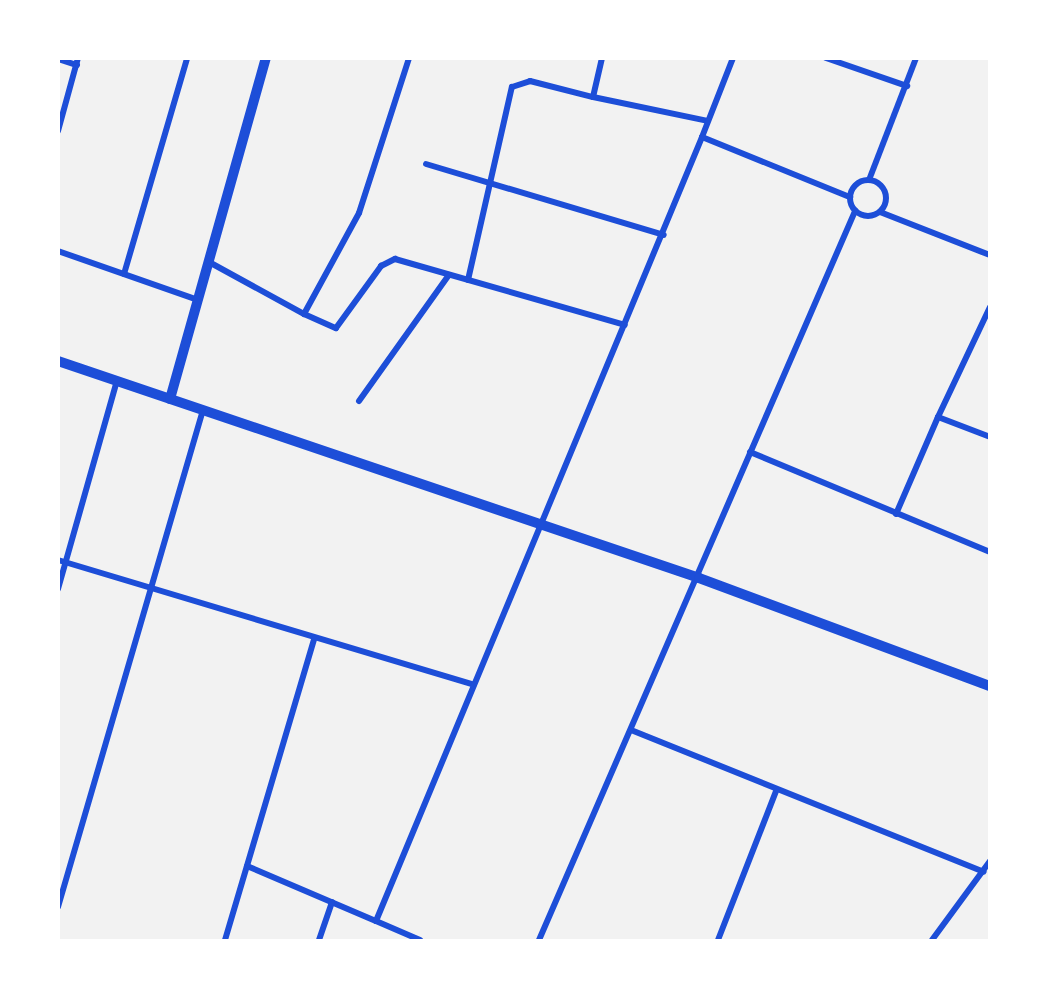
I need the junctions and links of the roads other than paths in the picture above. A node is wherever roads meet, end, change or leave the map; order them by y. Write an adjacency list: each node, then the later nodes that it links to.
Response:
1 (187, 58): 25 (street)
2 (266, 58): 24 (street)
3 (409, 58): 30 (street)
4 (602, 58): 11 (street)
5 (733, 58): 12 (street)
6 (826, 58): 10 (street)
7 (916, 58): 10 (street)
8 (58, 59): 9 (street)
9 (78, 62): 13 (street)
10 (907, 86): 16 (street)
11 (593, 97): 12 (street); 17 (street)
12 (708, 121): 14 (street)
13 (58, 131)
14 (702, 137): 18 (street); 21 (street)
15 (426, 164): 17 (street)
16 (869, 180): 18 (street); 20 (street)
17 (490, 184): 21 (street); 27 (street)
18 (850, 197): 19 (street)
19 (855, 210): 20 (street); 39 (street)
20 (880, 212): 23 (street)
21 (664, 235): 31 (street)
22 (58, 251): 25 (street)
23 (990, 255)
24 (209, 262): 28 (street); 30 (street)
25 (124, 274): 28 (street)
26 (449, 275): 27 (street); 30 (street); 35 (street)
27 (468, 280): 31 (street)
28 (198, 300): 34 (street)
29 (990, 307): 37 (street)
30 (304, 314)
31 (625, 325): 41 (street)
32 (58, 361): 33 (street)
33 (118, 380): 34 (street); 44 (street)
34 (170, 399): 36 (street)
35 (359, 402)
36 (203, 409): 41 (street); 46 (street)
37 (938, 417): 38 (street); 40 (street)
38 (990, 437)
39 (750, 452): 40 (street); 45 (street)
40 (896, 514): 42 (street)
41 (537, 523): 45 (street); 49 (street)
42 (990, 552)
43 (58, 560): 44 (street)
44 (66, 562): 46 (street); 47 (street)
45 (699, 578): 50 (street); 51 (street)
46 (149, 588): 48 (street); 57 (street)
47 (58, 589)
48 (314, 639): 49 (street); 54 (street)
49 (474, 685): 58 (street)
50 (990, 686)
51 (631, 730): 52 (street); 62 (street)
52 (776, 791): 55 (street); 63 (street)
53 (990, 861): 55 (street)
54 (247, 866): 56 (street); 59 (street)
55 (984, 872): 64 (street)
56 (332, 902): 58 (street); 60 (street)
57 (58, 907)
58 (376, 921): 61 (street)
59 (225, 940)
60 (319, 940)
61 (420, 940)
62 (539, 940)
63 (717, 940)
64 (932, 940)

